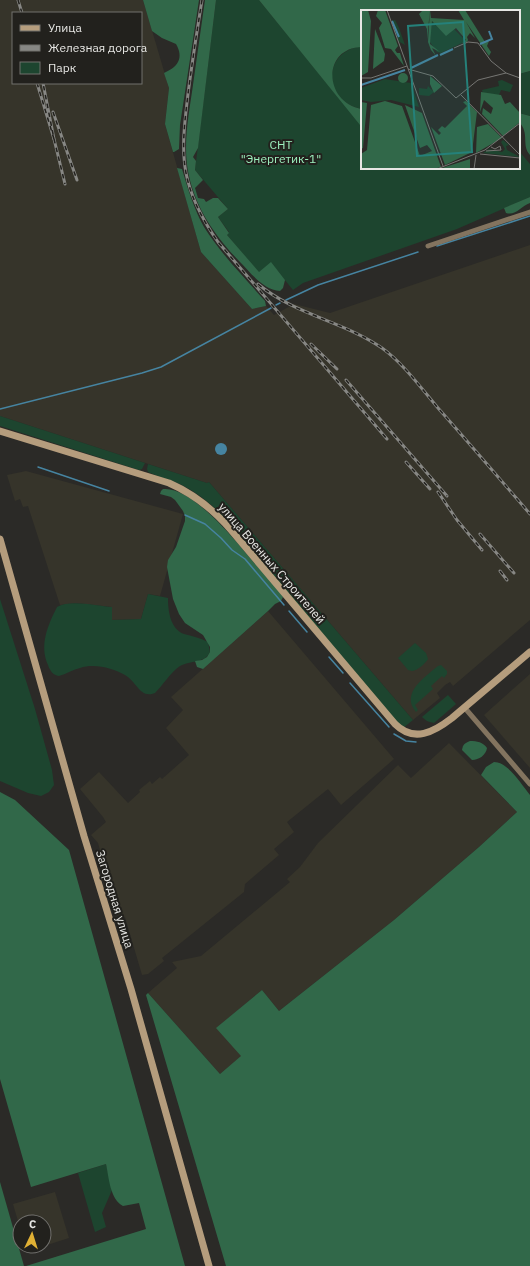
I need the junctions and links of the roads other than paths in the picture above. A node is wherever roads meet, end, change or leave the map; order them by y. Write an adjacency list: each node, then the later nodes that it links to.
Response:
1 (530, 212): 2 (street)
2 (428, 246)
3 (0, 431): 6 (street, улица Военных Строителей)
4 (0, 538): 8 (street, Загородная улица)
5 (530, 652): 6 (street, улица Военных Строителей)
6 (464, 707): 7 (street)
7 (530, 784)
8 (209, 1266)

